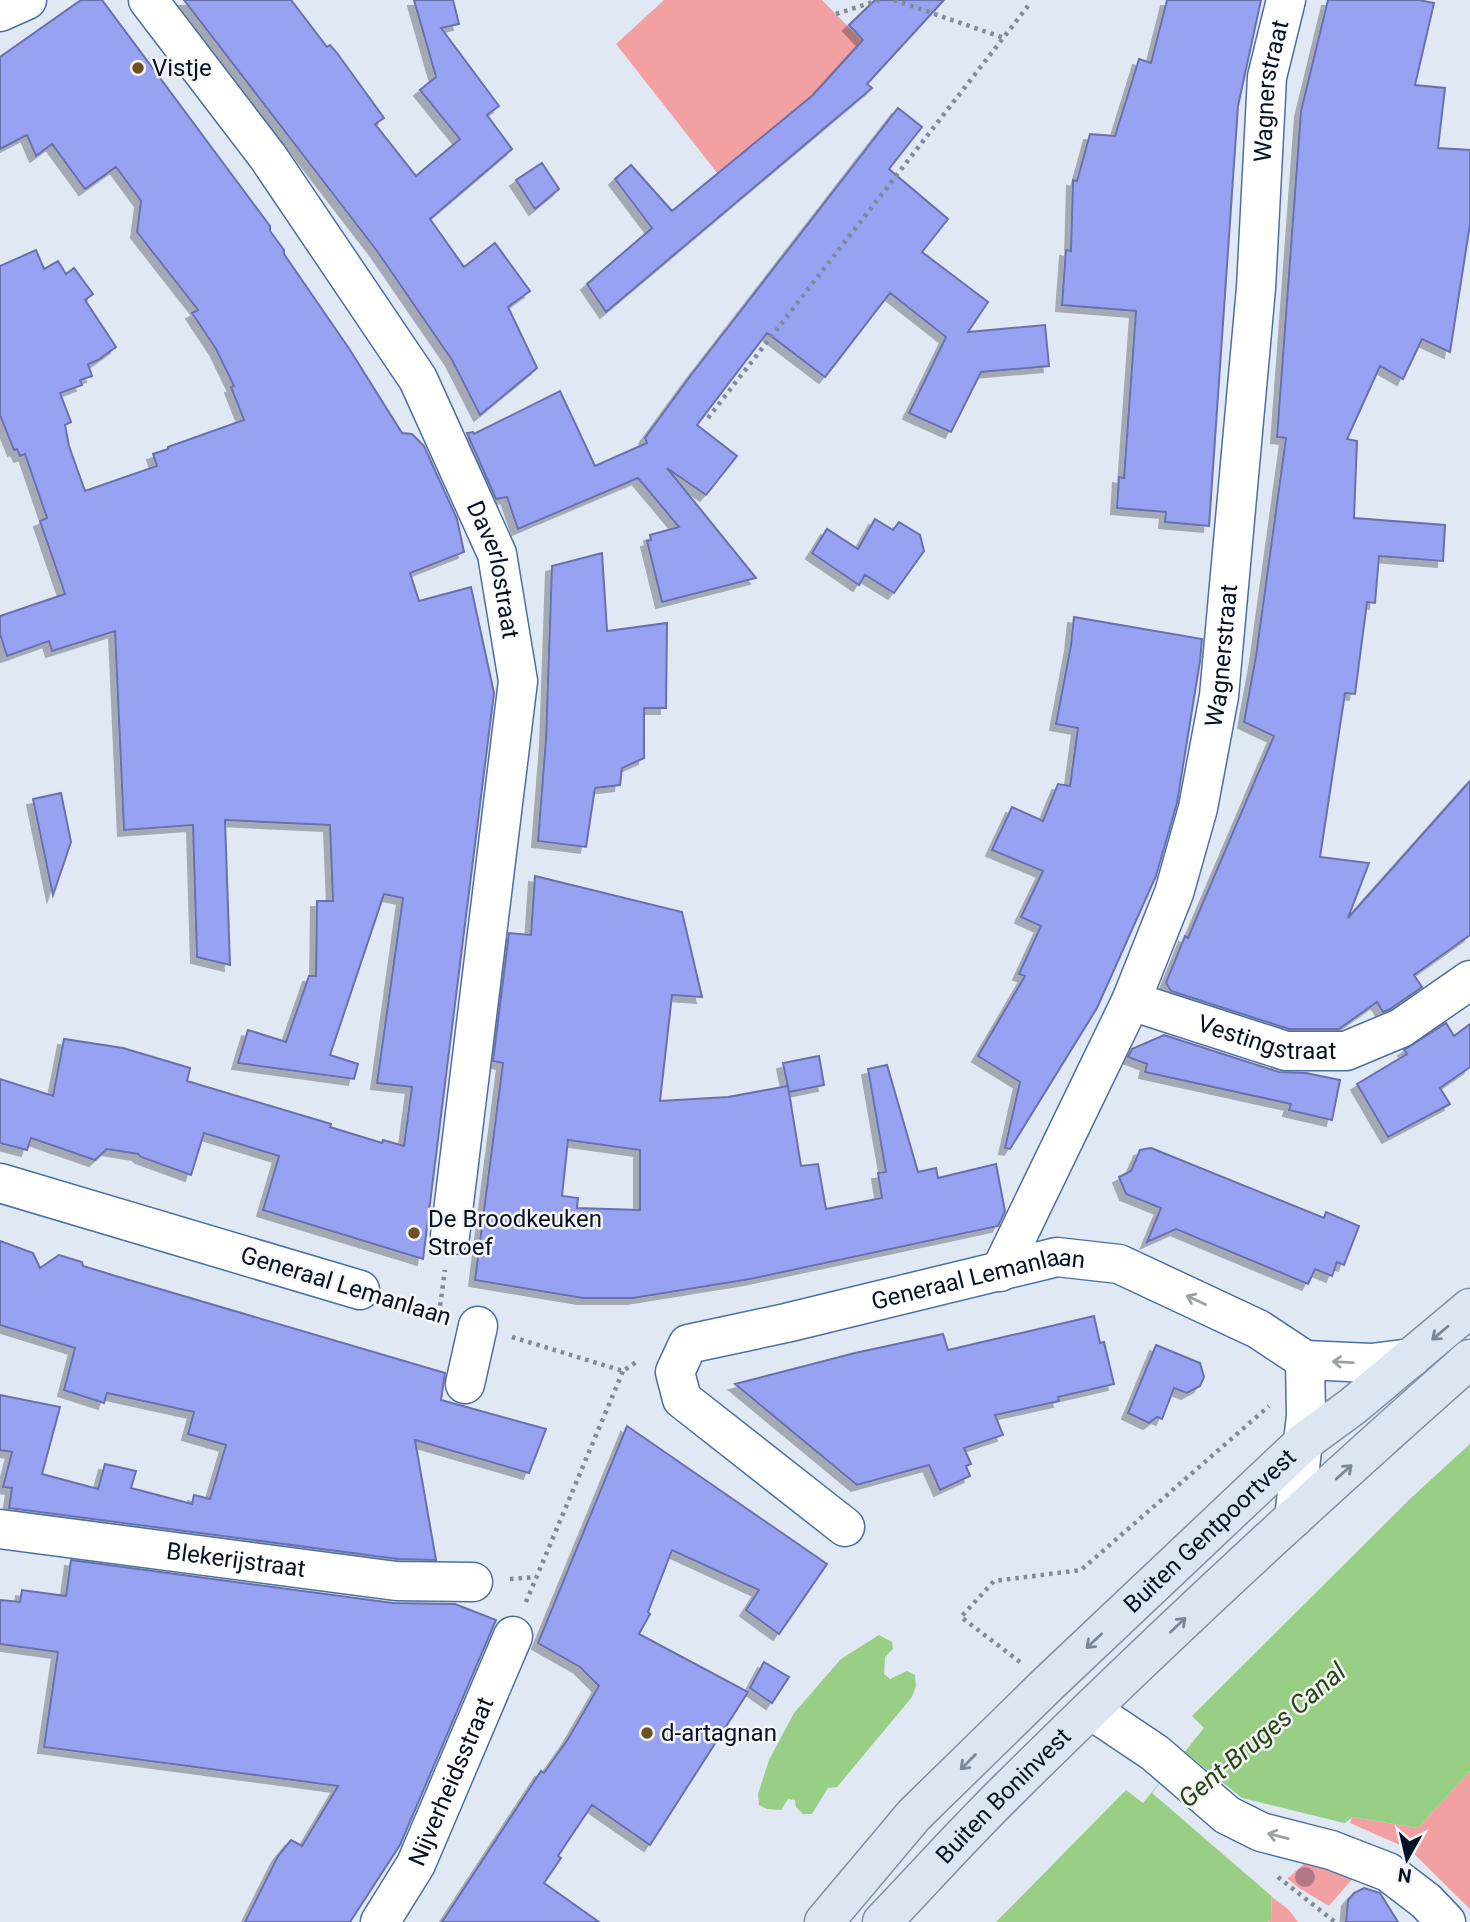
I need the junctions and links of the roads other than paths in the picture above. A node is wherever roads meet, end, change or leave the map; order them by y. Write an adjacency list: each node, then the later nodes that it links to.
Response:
1 (27, 0): 4 (street)
2 (148, 0): 8 (street, Daverlostraat)
3 (1286, 0): 6 (street, Wagnerstraat)
4 (0, 12)
5 (1470, 980): 6 (street, Vestingstraat)
6 (1131, 1001): 9 (street, Wagnerstraat)
7 (0, 1183): 10 (street, Generaal Lemanlaan)
8 (450, 1236)
9 (1000, 1272): 15 (street, Generaal Lemanlaan, one-way to 9); 19 (street, Generaal Lemanlaan)
10 (360, 1290)
11 (1470, 1308): 13 (main road, Buiten Gentpoortvest, one-way to 13)
12 (478, 1326): 16 (street)
13 (1410, 1358): 15 (street, one-way to 15); 17 (main road, Buiten Gentpoortvest)
14 (1470, 1359): 18 (main road, Buiten Gentpoortvest, one-way to 14)
15 (1305, 1360): 17 (street)
16 (465, 1384)
17 (1304, 1442): 18 (street); 24 (main road, Buiten Gentpoortvest, one-way to 24)
18 (1294, 1518): 23 (main road, Buiten Gentpoortvest, one-way to 18)
19 (845, 1527)
20 (0, 1529): 21 (street, Blekerijstraat)
21 (473, 1582)
22 (513, 1636): 27 (street, Nijverheidsstraat)
23 (1129, 1672): 25 (main road, Buiten Boninvest)
24 (1049, 1683): 25 (main road); 26 (main road, Buiten Gentpoortvest)
25 (1091, 1710): 29 (main road, Buiten Boninvest); 30 (street, one-way to 25)
26 (1017, 1715): 28 (main road, Buiten Boninvest, one-way to 28)
27 (380, 1922)
28 (824, 1922)
29 (882, 1922)
30 (1446, 1922)

